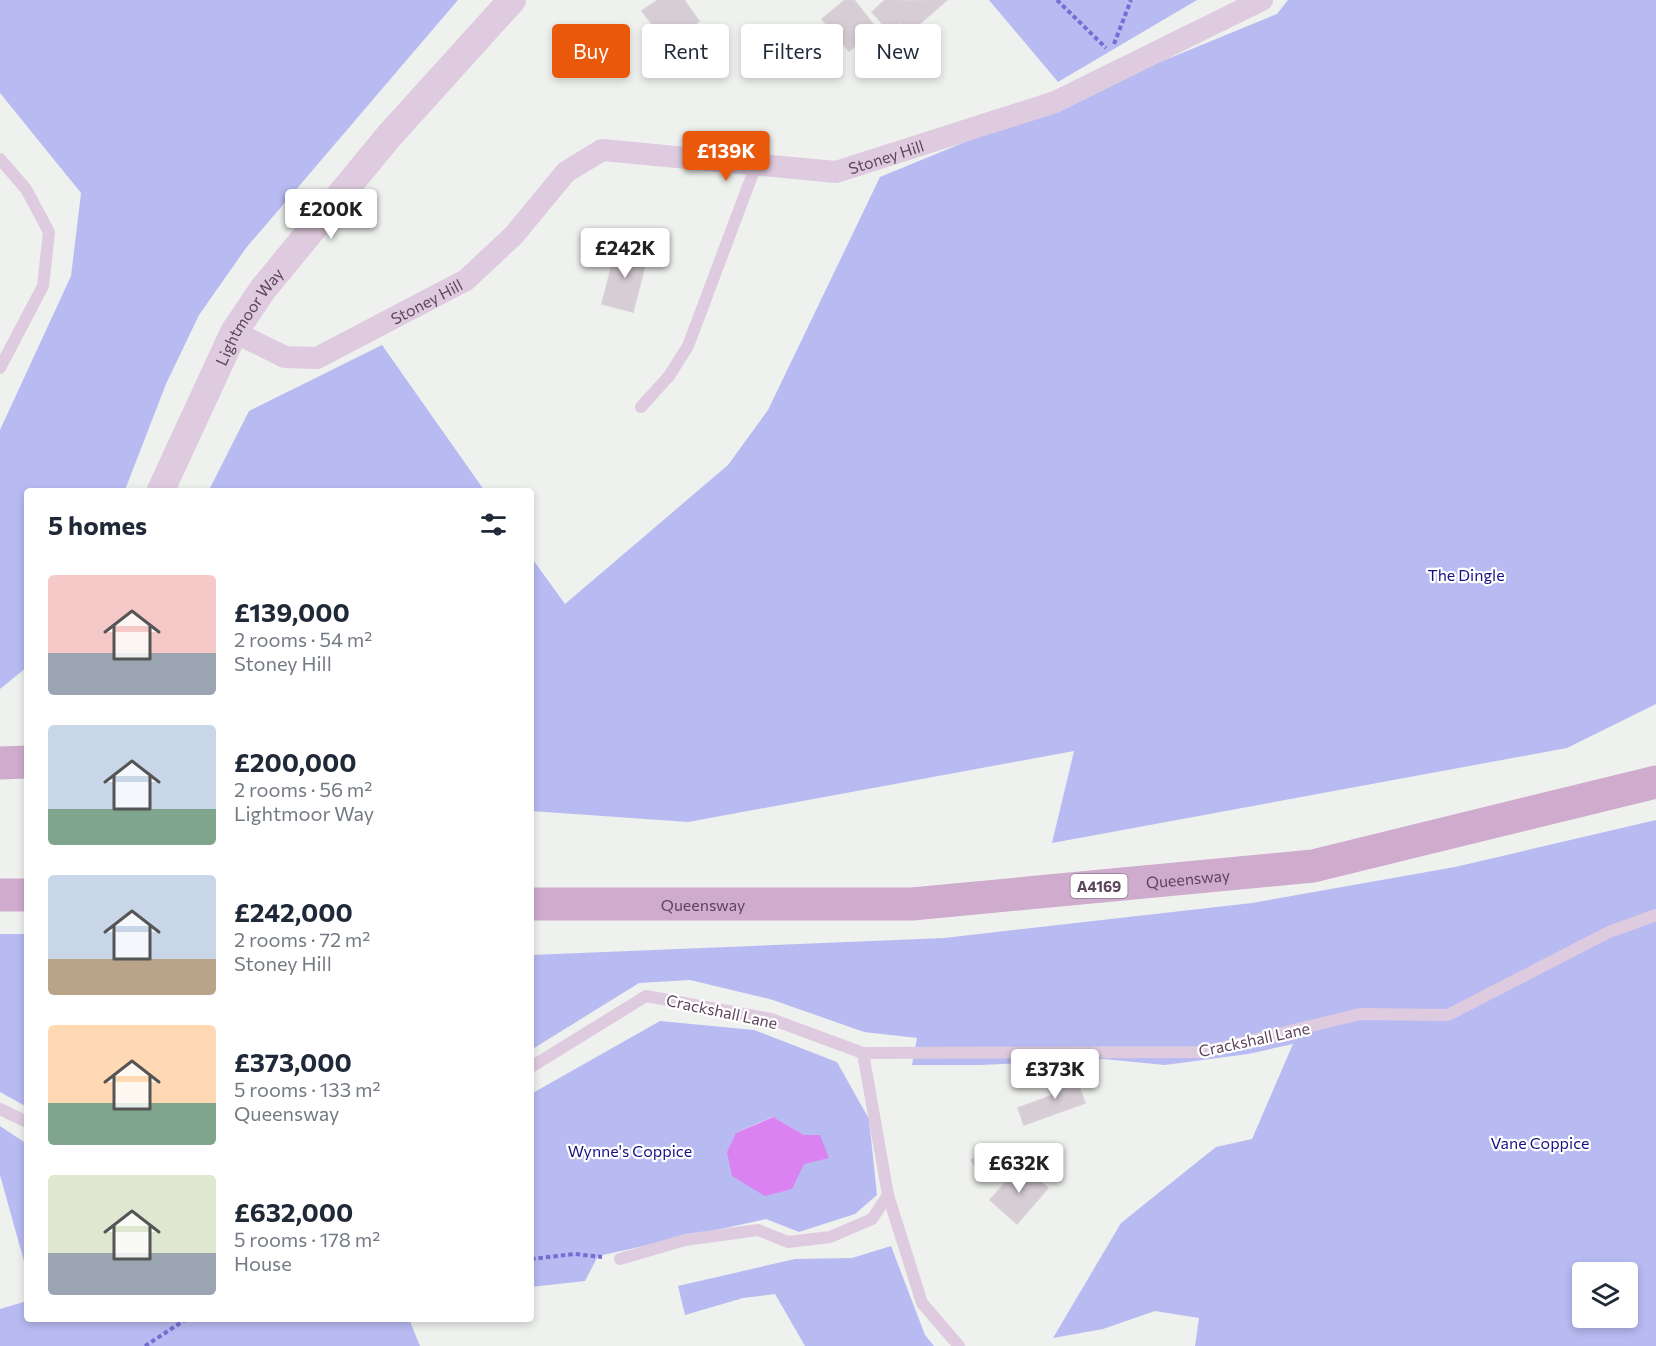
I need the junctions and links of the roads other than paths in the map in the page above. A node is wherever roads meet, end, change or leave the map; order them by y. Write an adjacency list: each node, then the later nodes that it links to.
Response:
1 (512, 0): 5 (street, Lightmoor Way)
2 (1262, 0): 4 (street, Stoney Hill)
3 (0, 159): 6 (lane)
4 (756, 165): 5 (street, Stoney Hill); 7 (lane)
5 (234, 332): 8 (street, Lightmoor Way)
6 (0, 368)
7 (641, 407)
8 (162, 488)
9 (24, 762): 10 (main road)
10 (0, 763)
11 (1656, 782): 14 (main road, Queensway / A4169)
12 (0, 895): 13 (main road)
13 (24, 895)
14 (534, 904)
15 (1656, 915): 16 (lane, Crackshall Lane)
16 (863, 1053): 17 (lane, Crackshall Lane); 20 (lane)
17 (534, 1065)
18 (0, 1109): 19 (lane)
19 (24, 1121)
20 (888, 1195): 21 (lane); 22 (lane)
21 (620, 1259)
22 (959, 1346)

